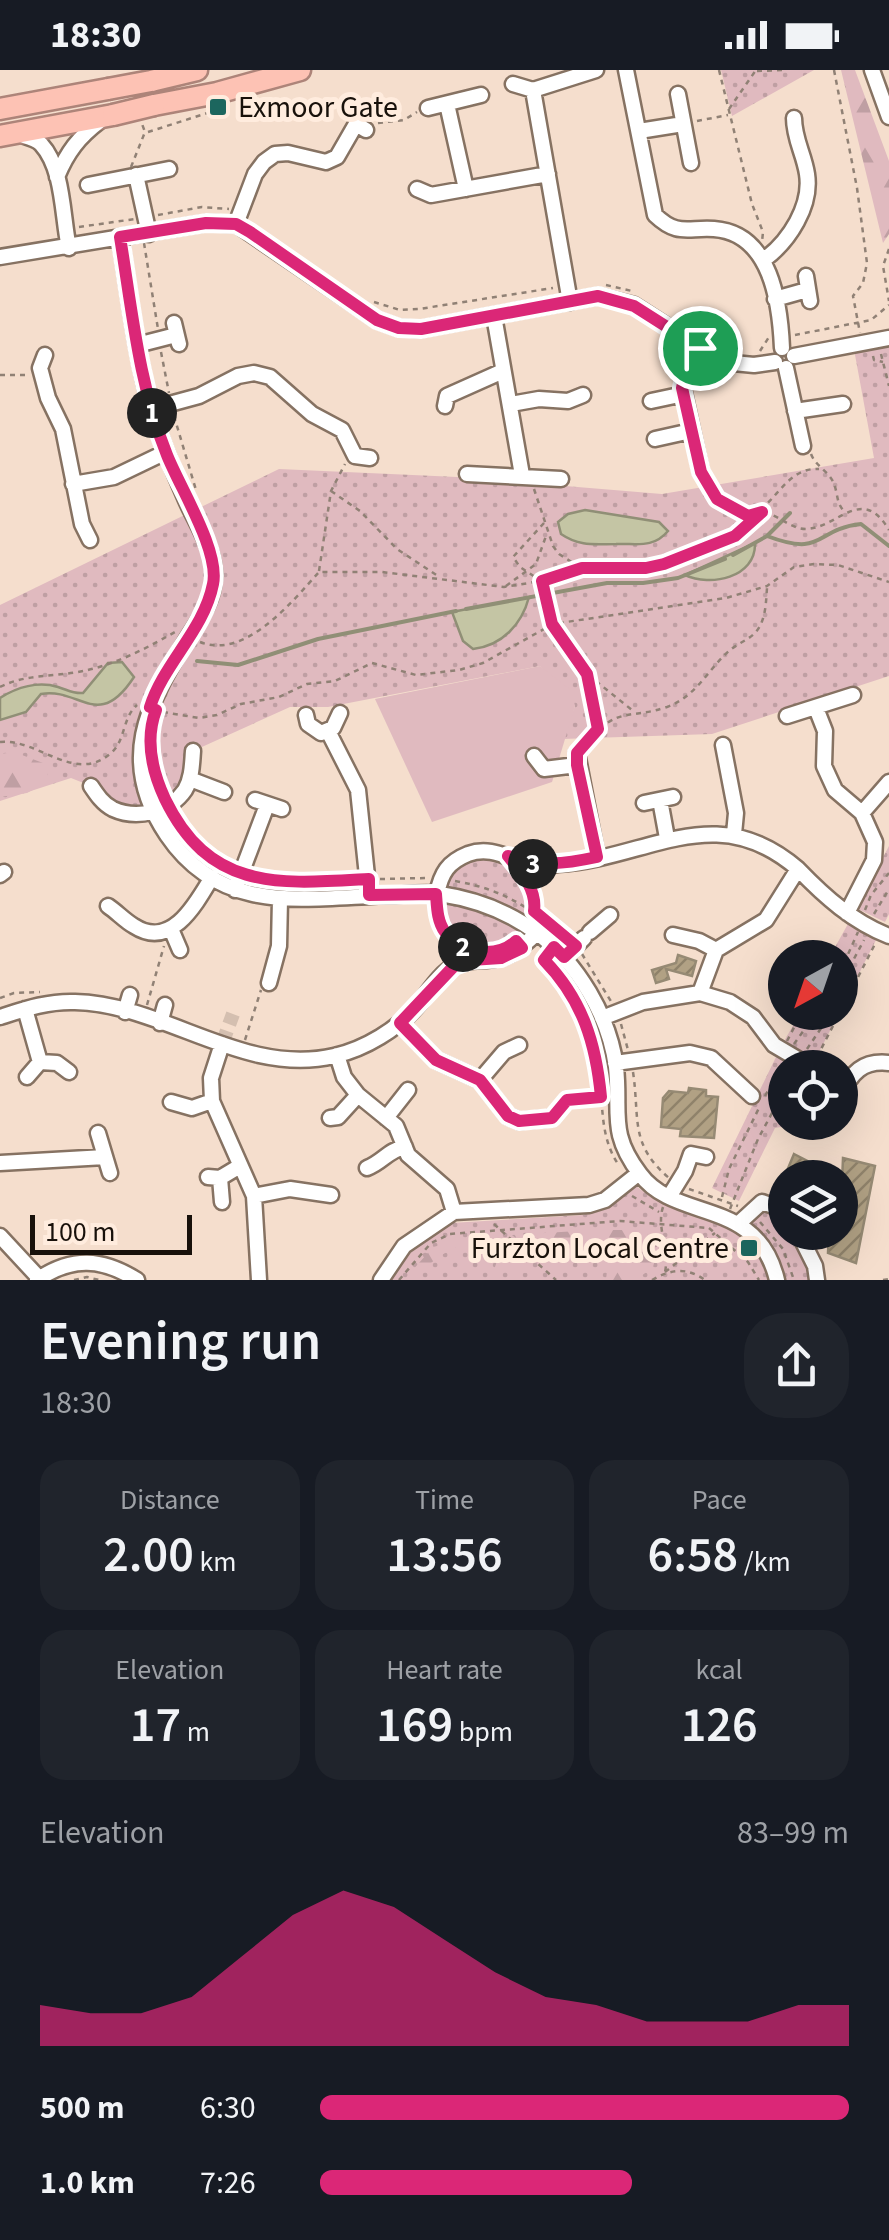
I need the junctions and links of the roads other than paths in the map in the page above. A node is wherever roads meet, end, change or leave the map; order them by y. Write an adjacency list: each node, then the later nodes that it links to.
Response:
1 (197, 70): 12 (highway, bridge)
2 (300, 70): 13 (highway, bridge)
3 (596, 70): 7 (street)
4 (626, 70): 18 (street)
5 (872, 70): 14 (street)
6 (512, 84): 7 (street)
7 (533, 90): 22 (street)
8 (678, 94): 16 (street)
9 (480, 95): 10 (street)
10 (447, 104): 11 (street); 27 (street)
11 (428, 108)
12 (0, 109)
13 (109, 116): 19 (highway); 24 (street)
14 (889, 117)
15 (794, 118): 33 (street)
16 (683, 124): 18 (street); 20 (street)
17 (366, 130): 28 (street)
18 (639, 131): 33 (street)
19 (9, 135): 24 (street)
20 (692, 163)
21 (169, 169): 23 (street)
22 (548, 174): 27 (street); 35 (street)
23 (136, 175): 25 (street); 29 (street)
24 (57, 177): 31 (street)
25 (88, 185)
26 (416, 189): 27 (street)
27 (466, 189)
28 (238, 218): 29 (street); 37 (street)
29 (149, 234): 30 (street)
30 (120, 237): 31 (street); 40 (street)
31 (69, 248): 32 (street)
32 (0, 257)
33 (767, 258): 36 (street)
34 (808, 289): 36 (street)
35 (569, 294): 37 (street); 41 (street)
36 (775, 299): 42 (street)
37 (494, 316): 44 (street)
38 (177, 334): 40 (street)
39 (884, 339): 42 (street)
40 (137, 345): 51 (street)
41 (700, 348): 42 (street); 45 (street)
42 (784, 359): 52 (street)
43 (38, 364): 62 (street)
44 (503, 371): 48 (street); 50 (street)
45 (684, 394): 47 (street); 53 (street)
46 (583, 395): 48 (street)
47 (650, 401)
48 (511, 404): 60 (street)
49 (843, 404): 52 (street)
50 (445, 406)
51 (151, 409): 56 (street); 57 (street)
52 (796, 411): 55 (street)
53 (691, 431): 54 (street); 58 (street)
54 (655, 439)
55 (804, 446)
56 (166, 452): 62 (street); 79 (street)
57 (357, 459)
58 (701, 472)
59 (467, 474): 60 (street)
60 (525, 476): 61 (street)
61 (560, 479)
62 (74, 484): 63 (street)
63 (90, 540)
64 (853, 695): 65 (street)
65 (816, 708): 68 (street); 80 (street)
66 (340, 713): 69 (street)
67 (306, 716): 69 (street)
68 (787, 716)
69 (328, 731): 88 (street)
70 (719, 745): 81 (street)
71 (193, 751): 73 (street)
72 (534, 756): 83 (street)
73 (190, 779): 76 (street); 79 (street)
74 (889, 783): 80 (street)
75 (91, 786): 79 (street)
76 (224, 792)
77 (644, 802): 82 (street)
78 (268, 805): 87 (street)
79 (162, 809): 85 (street)
80 (862, 814): 91 (street)
81 (734, 834): 82 (street); 84 (street)
82 (667, 838): 83 (street)
83 (597, 857): 86 (street)
84 (798, 869): 91 (street); 99 (street)
85 (212, 878): 87 (street); 93 (street)
86 (438, 886): 88 (street); 94 (street)
87 (235, 890): 89 (street)
88 (369, 895): 89 (street)
89 (280, 899): 100 (street)
90 (120, 908): 93 (street)
91 (847, 912): 96 (street)
92 (610, 915): 97 (street)
93 (169, 929): 98 (street)
94 (537, 933): 97 (street); 109 (street)
95 (684, 934): 99 (street)
96 (885, 934)
97 (574, 944): 106 (street)
98 (180, 950)
99 (716, 950): 101 (street)
100 (276, 975)
101 (700, 993): 106 (street); 112 (street)
102 (130, 995): 105 (street)
103 (165, 1005): 108 (street)
104 (25, 1008): 105 (street); 107 (street); 114 (street)
105 (126, 1012): 108 (street)
106 (610, 1015): 115 (street)
107 (0, 1017)
108 (160, 1023): 110 (street)
109 (400, 1023): 113 (street); 120 (street)
110 (222, 1044): 113 (street); 124 (street)
111 (519, 1045): 120 (street)
112 (788, 1050)
113 (336, 1056): 122 (street)
114 (40, 1062): 118 (street); 119 (street)
115 (623, 1062): 123 (street); 137 (street)
116 (889, 1063): 117 (street)
117 (858, 1068)
118 (69, 1072)
119 (27, 1077)
120 (480, 1080): 128 (street)
121 (408, 1090): 127 (street)
122 (358, 1095): 126 (street); 127 (street)
123 (752, 1096)
124 (212, 1101): 125 (street); 134 (street)
125 (171, 1102)
126 (330, 1118)
127 (386, 1118): 130 (street)
128 (552, 1118)
129 (98, 1133): 132 (street)
130 (404, 1147): 135 (street); 144 (street)
131 (706, 1157): 138 (street)
132 (105, 1158): 133 (street); 136 (street)
133 (0, 1163)
134 (240, 1166): 140 (street); 141 (street)
135 (367, 1168)
136 (110, 1173)
137 (630, 1181): 138 (street); 144 (street)
138 (673, 1191): 143 (street)
139 (331, 1195): 140 (street)
140 (254, 1196): 149 (street)
141 (222, 1202)
142 (768, 1204): 143 (street)
143 (730, 1211): 151 (street)
144 (454, 1212): 150 (street)
145 (0, 1236): 147 (street)
146 (807, 1250): 152 (street)
147 (38, 1279): 148 (street)
148 (137, 1280)
149 (259, 1280)
150 (381, 1280)
151 (777, 1280)
152 (817, 1280)

